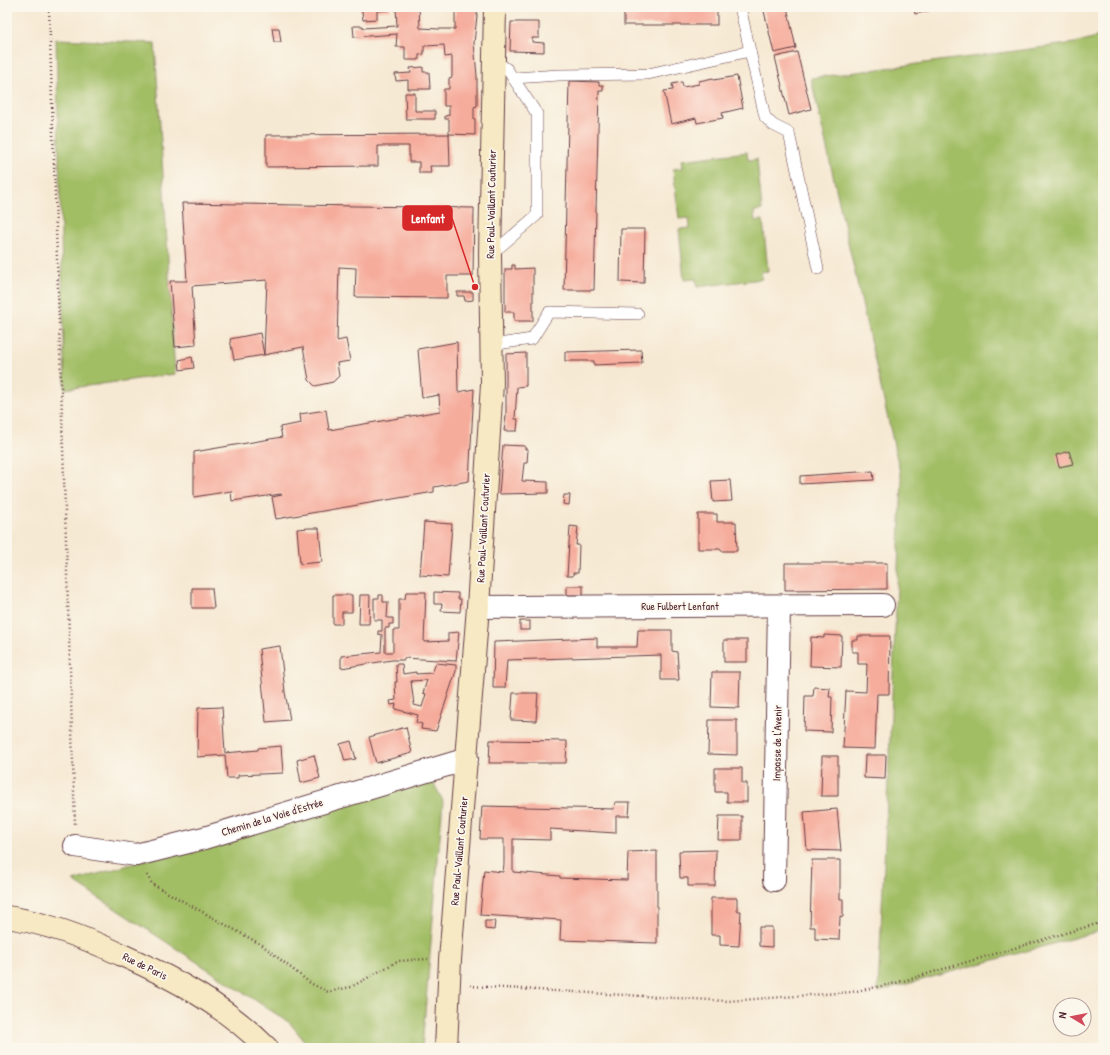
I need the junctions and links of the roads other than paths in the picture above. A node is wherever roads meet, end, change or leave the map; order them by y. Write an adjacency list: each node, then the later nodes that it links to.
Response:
1 (495, 7): 4 (street, Rue Paul-Vaillant Couturier)
2 (740, 7): 3 (lane)
3 (750, 51): 5 (lane); 7 (lane)
4 (494, 60): 5 (lane); 6 (street, Rue Paul-Vaillant Couturier)
5 (514, 78): 6 (lane)
6 (490, 254): 9 (street, Rue Paul-Vaillant Couturier)
7 (818, 269)
8 (638, 314): 9 (lane)
9 (491, 345): 12 (street, Rue Paul-Vaillant Couturier)
10 (883, 605): 11 (street, Rue Fulbert Lenfant)
11 (779, 606): 12 (street, Rue Fulbert Lenfant); 15 (street, Impasse de l'Avenir)
12 (478, 607): 13 (street, Rue Paul-Vaillant Couturier)
13 (467, 759): 14 (street, Chemin de la Voie d'Estrée); 18 (street, Rue Paul-Vaillant Couturier)
14 (75, 846)
15 (774, 880)
16 (7, 916): 17 (street, Rue de Paris)
17 (267, 1048)
18 (446, 1048)

